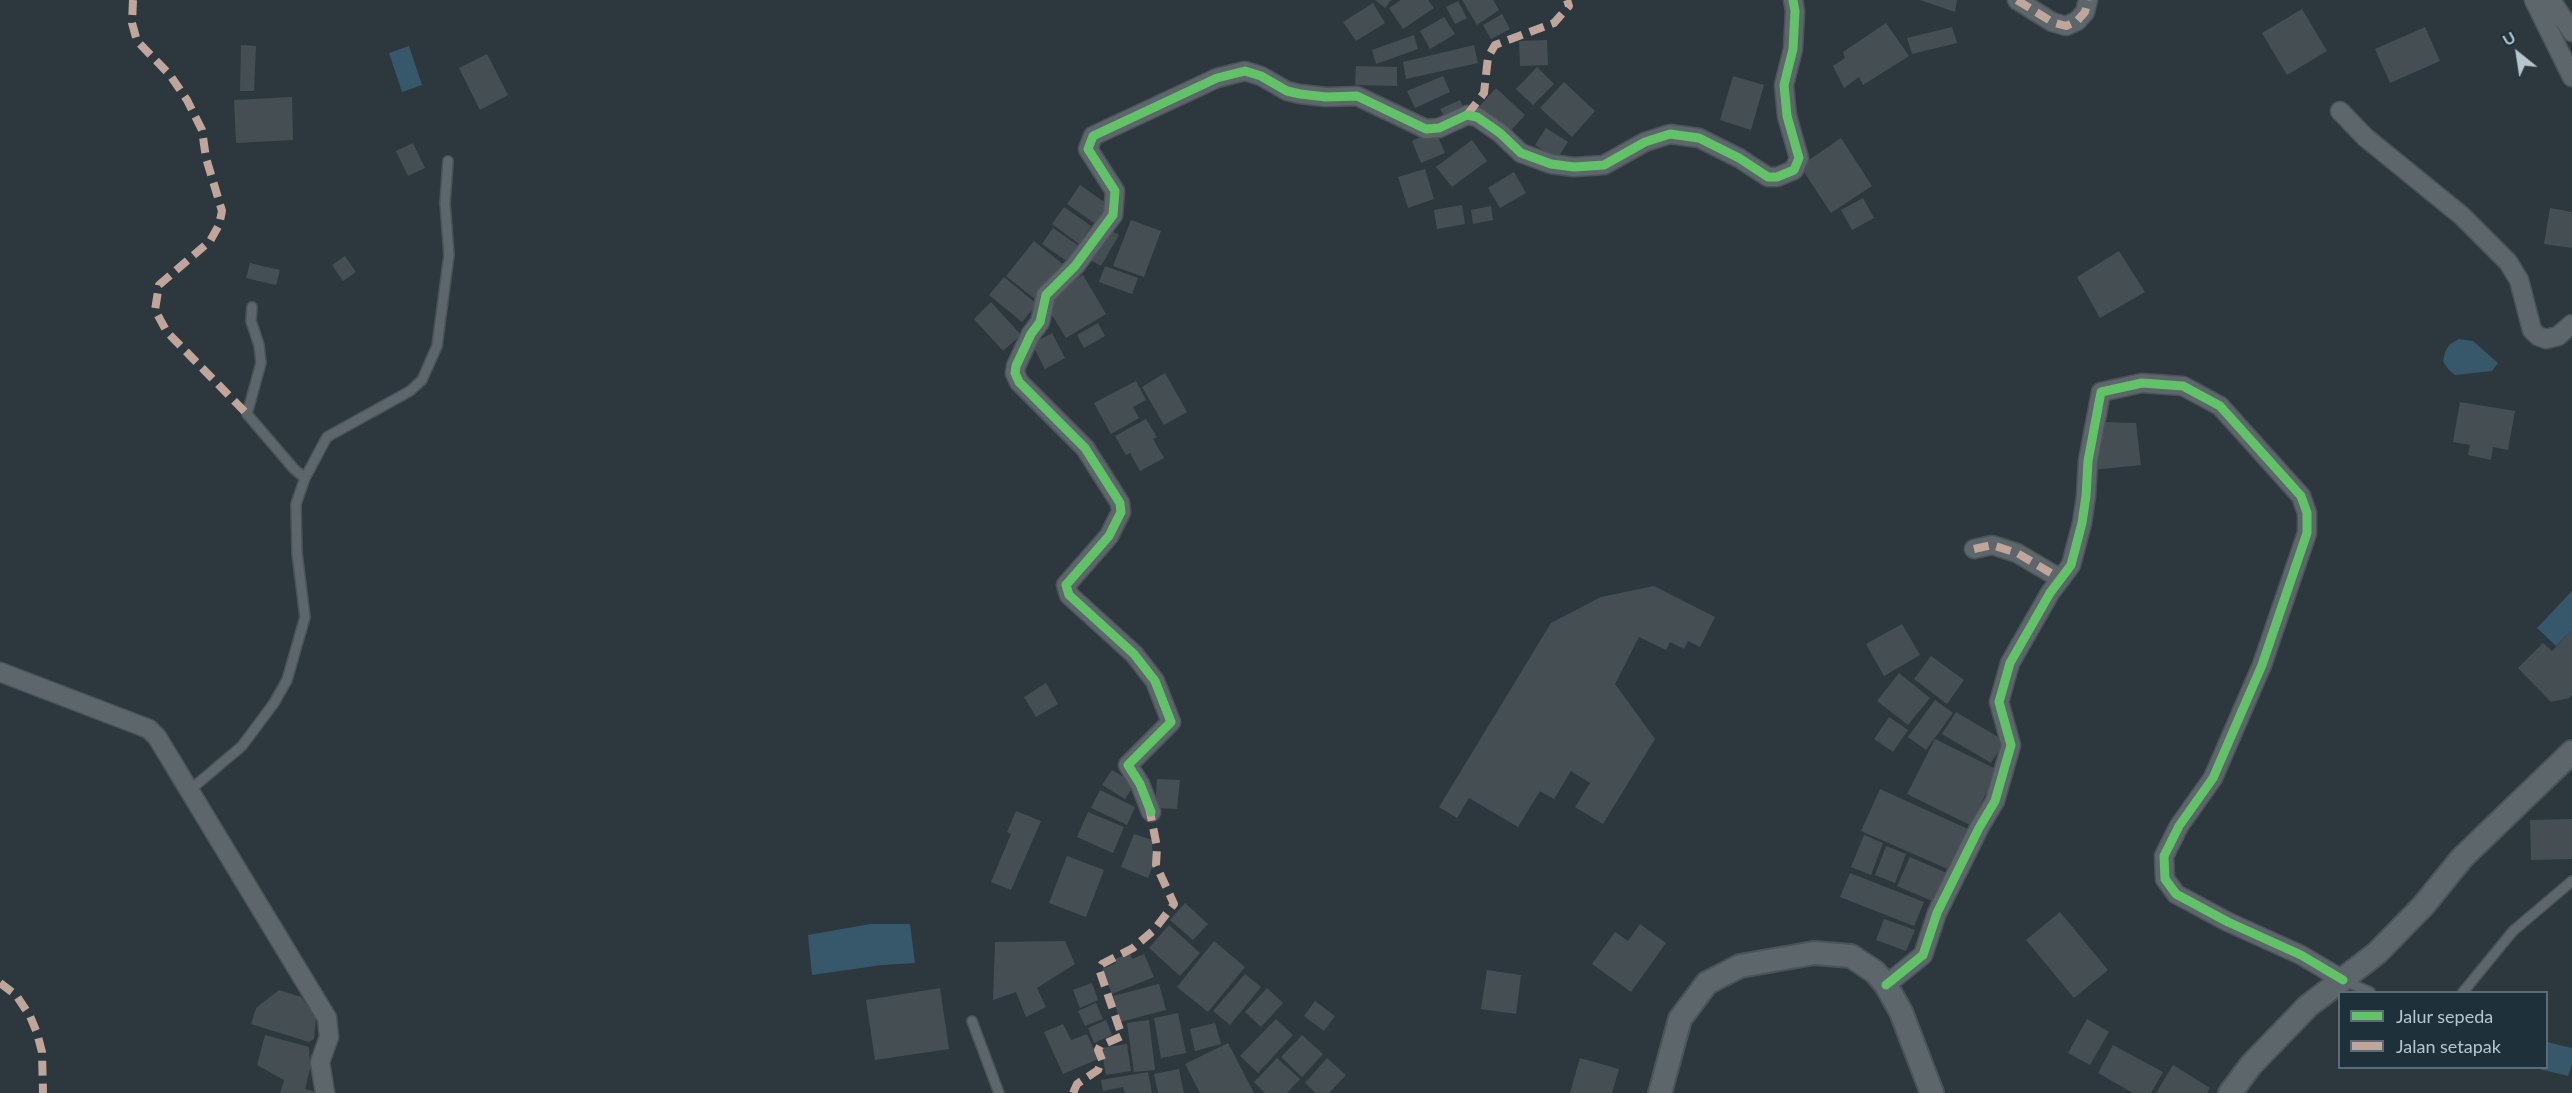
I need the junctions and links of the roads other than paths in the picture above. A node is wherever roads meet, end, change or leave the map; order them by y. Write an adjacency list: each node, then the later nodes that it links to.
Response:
1 (1793, 0): 18 (street)
2 (2017, 0): 3 (street)
3 (2088, 0)
4 (2534, 0): 7 (street)
5 (2551, 0): 6 (street)
6 (2572, 32)
7 (2572, 77)
8 (2340, 111): 11 (street)
9 (448, 161): 12 (lane)
10 (252, 307): 12 (lane)
11 (2572, 324)
12 (305, 478): 17 (lane)
13 (1974, 549): 14 (street)
14 (2061, 579): 20 (street); 21 (street)
15 (0, 672): 17 (street)
16 (2572, 752): 20 (street)
17 (190, 790): 25 (street)
18 (1151, 812)
19 (2572, 881): 23 (lane)
20 (2343, 980): 22 (lane); 29 (street)
21 (1886, 985): 27 (street); 28 (street)
22 (2366, 991)
23 (2465, 991)
24 (972, 1021): 26 (lane)
25 (325, 1093)
26 (999, 1093)
27 (1660, 1093)
28 (1932, 1093)
29 (2230, 1093)

